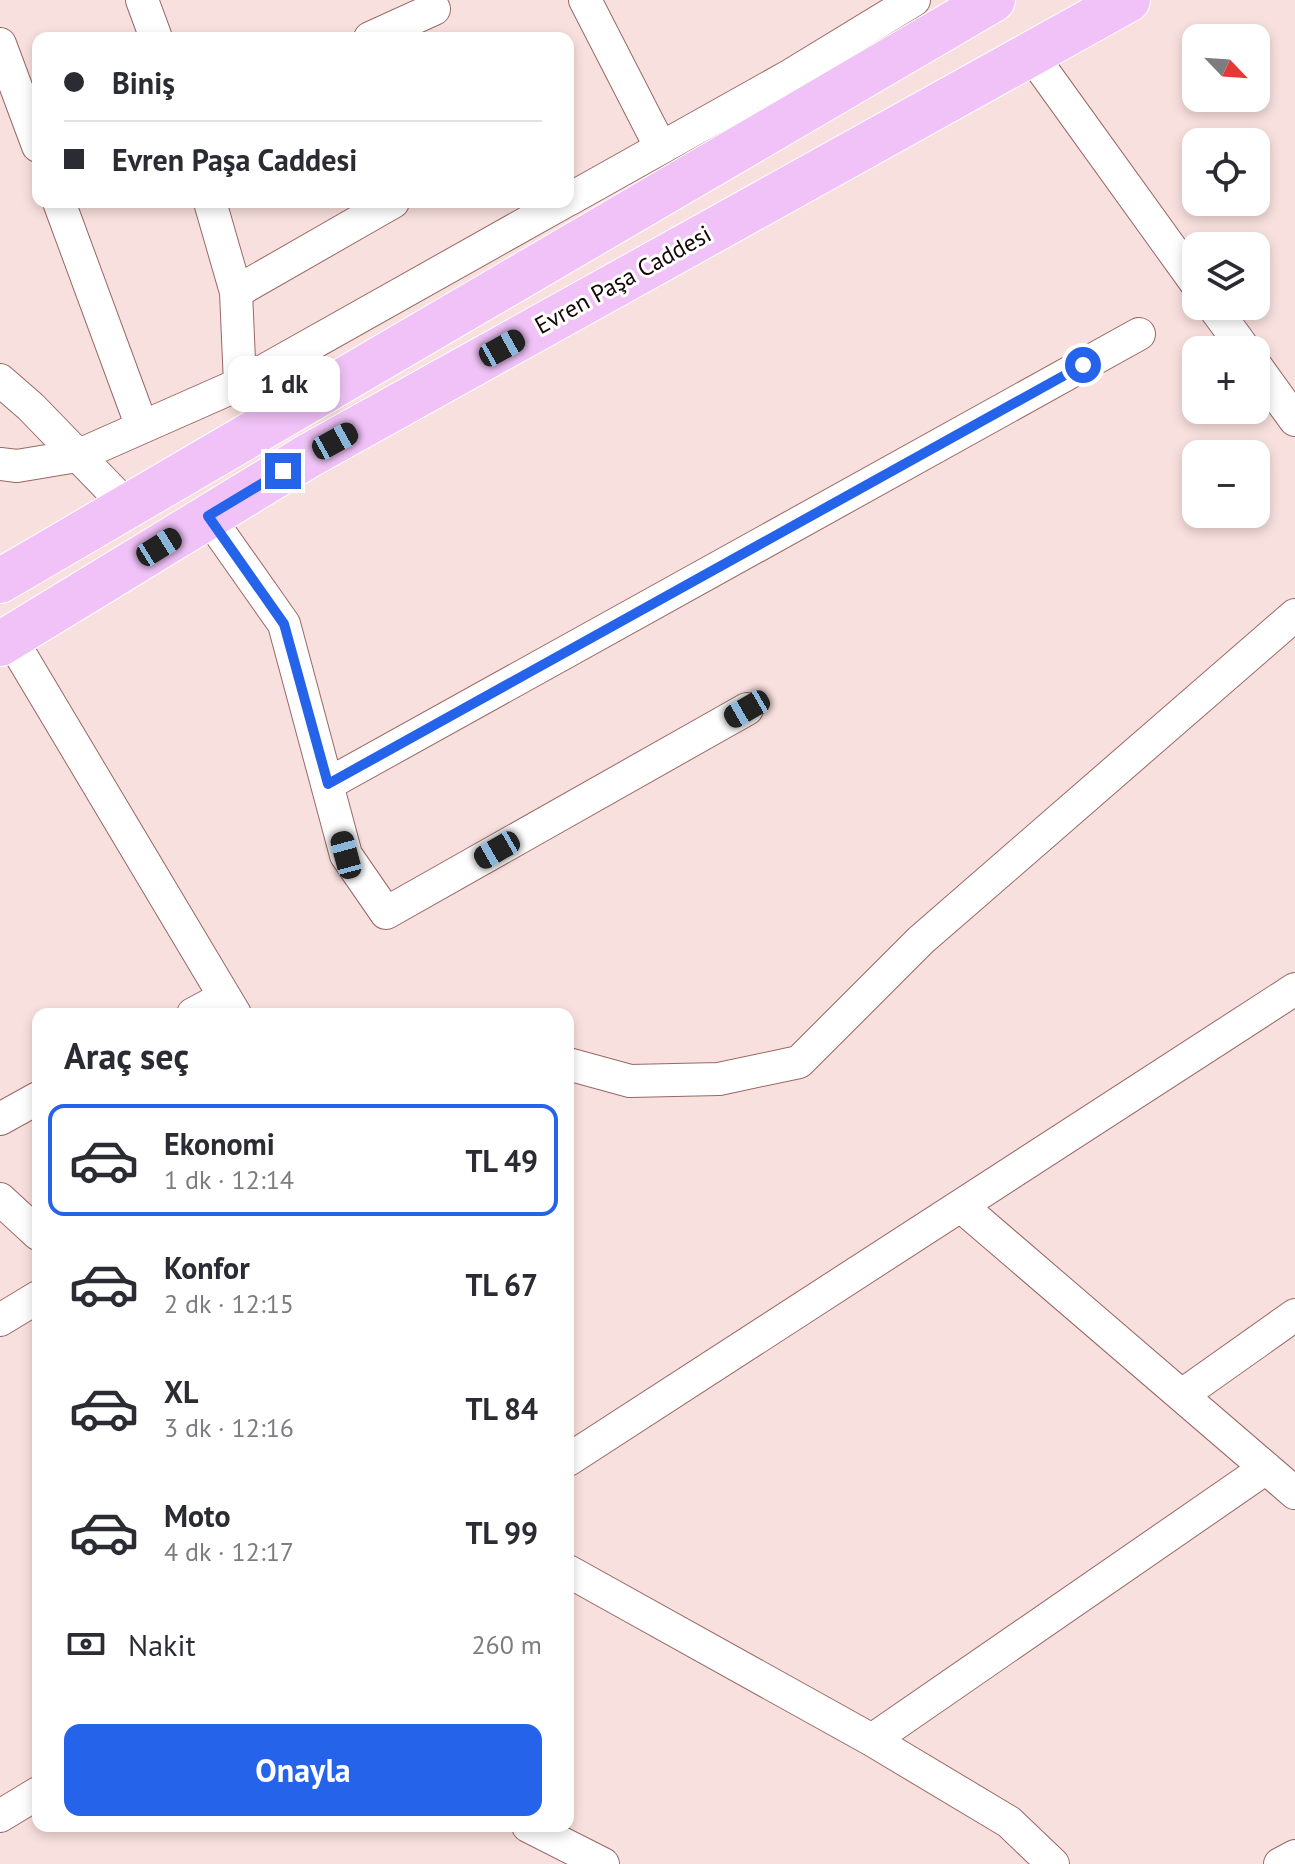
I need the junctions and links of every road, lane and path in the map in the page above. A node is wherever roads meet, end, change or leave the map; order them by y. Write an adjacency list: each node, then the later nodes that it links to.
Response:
1 (142, 0): 7 (street)
2 (585, 0): 12 (street)
3 (914, 0): 12 (street)
4 (993, 0): 28 (highway)
5 (1128, 0): 10 (highway, Evren Paşa Caddesi)
6 (439, 16): 8 (street)
7 (154, 32)
8 (389, 32)
9 (0, 44): 11 (street)
10 (1031, 54): 18 (street); 29 (highway, Evren Paşa Caddesi)
11 (32, 130)
12 (661, 148): 13 (street)
13 (574, 197)
14 (61, 208): 25 (street)
15 (212, 208): 19 (street)
16 (383, 208): 19 (street)
17 (554, 208): 22 (street)
18 (1182, 264)
19 (236, 292): 22 (street)
20 (1139, 334): 34 (street)
21 (0, 380): 26 (street)
22 (240, 384): 25 (street)
23 (1270, 385): 24 (street)
24 (1295, 420)
25 (142, 427): 26 (street)
26 (77, 456): 27 (street); 28 (street)
27 (6, 473)
28 (126, 505): 30 (highway)
29 (208, 516): 32 (highway, Evren Paşa Caddesi); 34 (street)
30 (0, 581)
31 (1295, 615): 37 (street)
32 (5, 640): 36 (street)
33 (747, 709): 34 (street)
34 (328, 784)
35 (1295, 989): 41 (street)
36 (230, 1005)
37 (574, 1066)
38 (32, 1101): 39 (street)
39 (0, 1119)
40 (0, 1199): 42 (street)
41 (961, 1206): 46 (street); 47 (street)
42 (32, 1228)
43 (32, 1301): 45 (street)
44 (1295, 1315): 46 (street)
45 (0, 1320)
46 (1182, 1395): 48 (street)
47 (574, 1456)
48 (1266, 1468): 49 (street); 51 (street)
49 (1295, 1493)
50 (574, 1574): 51 (street)
51 (872, 1740): 57 (street)
52 (32, 1797): 53 (street)
53 (0, 1816)
54 (540, 1832): 56 (street)
55 (1295, 1856): 58 (street)
56 (603, 1864)
57 (1053, 1864)
58 (1280, 1864)

